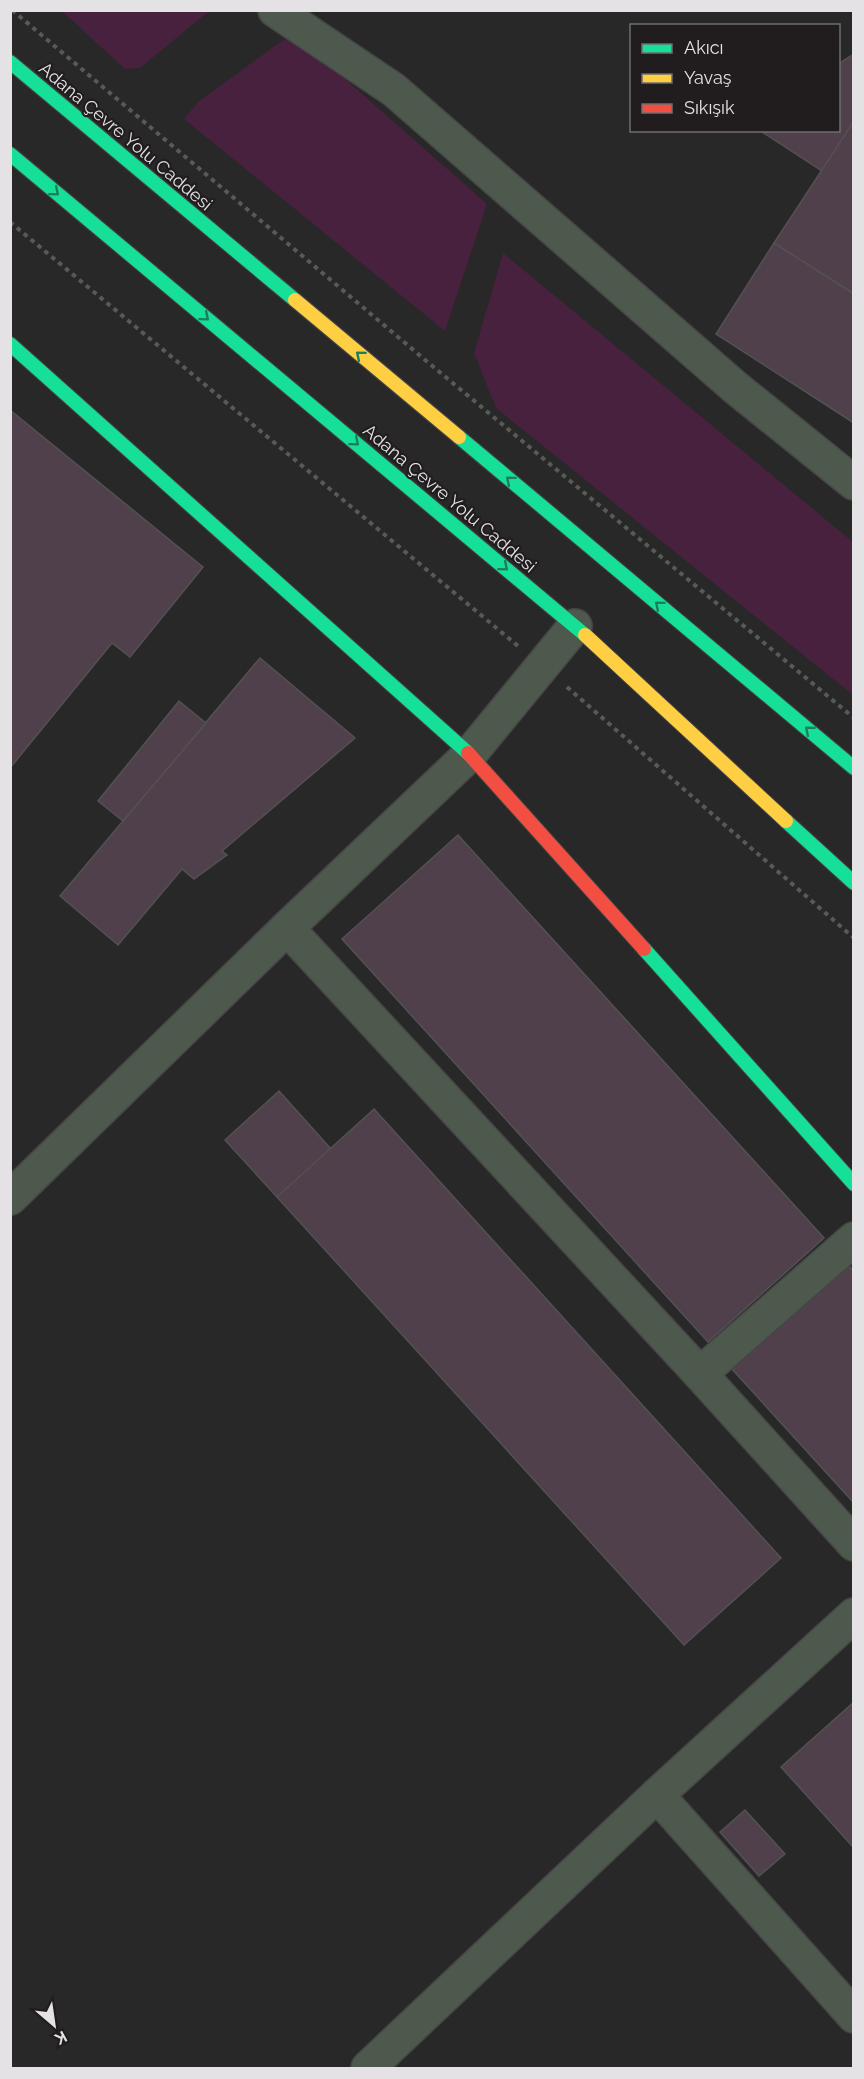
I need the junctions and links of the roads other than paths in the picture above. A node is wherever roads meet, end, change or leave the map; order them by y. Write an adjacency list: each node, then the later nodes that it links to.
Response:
1 (275, 10): 5 (street)
2 (10, 62): 8 (main road, Adana Çevre Yolu Caddesi, one-way to 2)
3 (10, 154): 6 (main road, Adana Çevre Yolu Caddesi, one-way to 6)
4 (10, 344): 7 (main road)
5 (854, 483)
6 (575, 626): 7 (street); 9 (main road, Adana Çevre Yolu Caddesi)
7 (470, 754): 10 (street); 11 (main road)
8 (854, 768)
9 (854, 883)
10 (287, 928): 12 (street); 14 (street)
11 (854, 1184)
12 (10, 1198)
13 (854, 1239): 14 (street)
14 (700, 1374): 15 (street)
15 (854, 1544)
16 (854, 1616): 17 (street)
17 (657, 1795): 18 (street); 19 (street)
18 (854, 2016)
19 (368, 2068)

